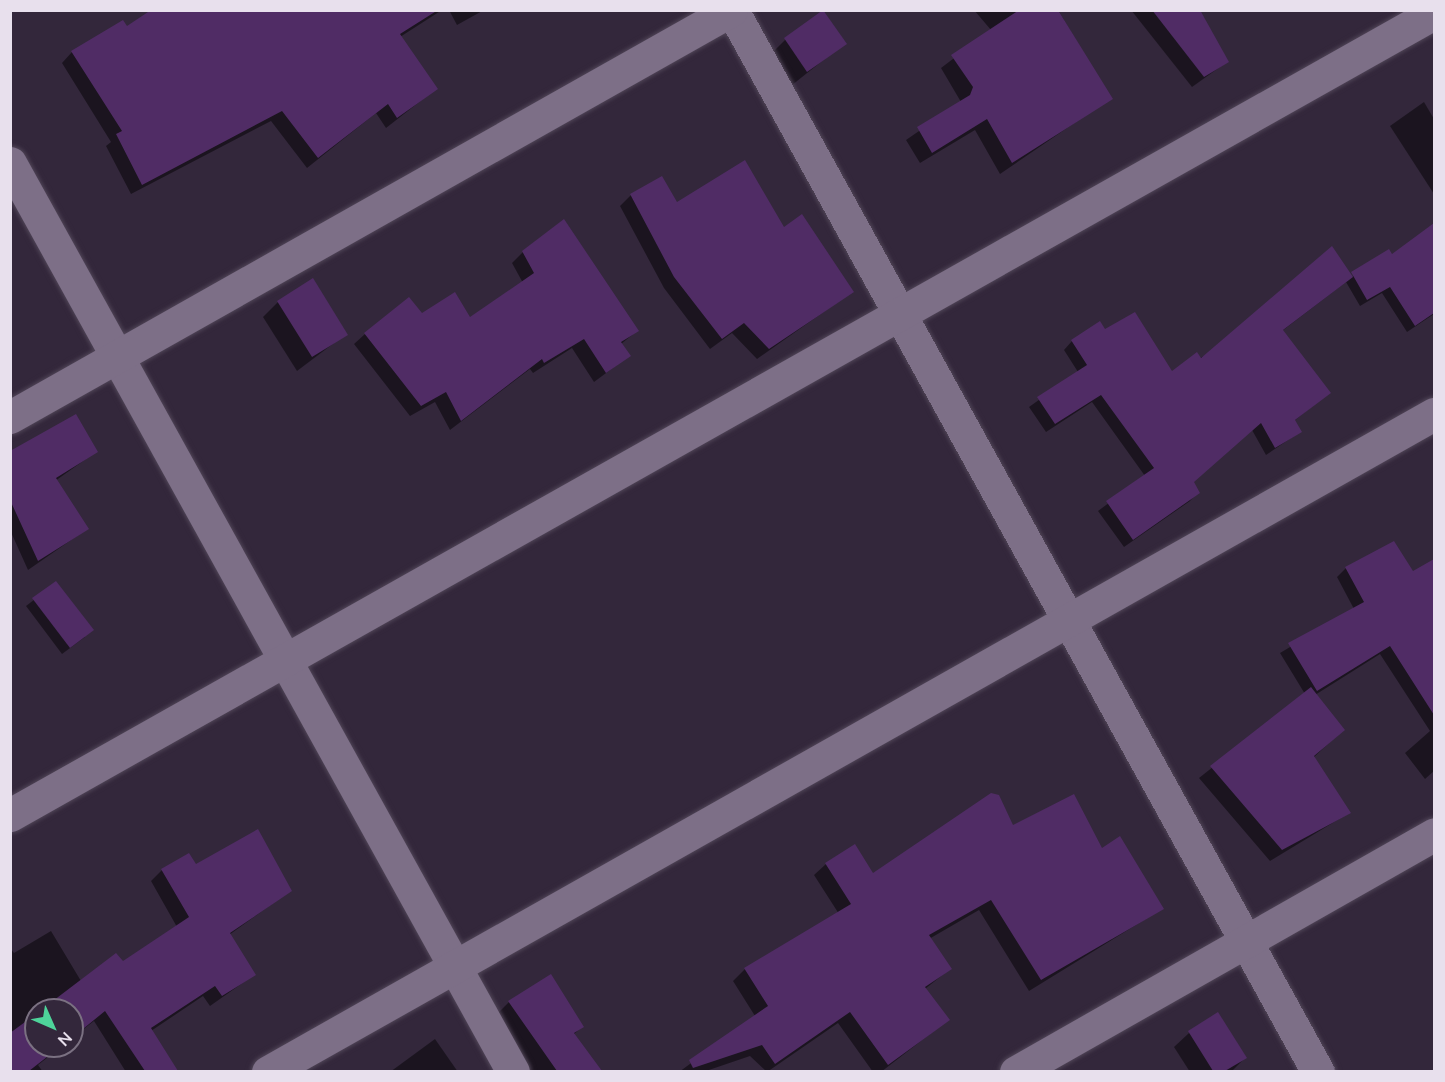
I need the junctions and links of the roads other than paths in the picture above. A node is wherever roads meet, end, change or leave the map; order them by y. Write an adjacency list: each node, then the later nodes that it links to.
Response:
1 (732, 10): 4 (street); 5 (street)
2 (1434, 13): 4 (street)
3 (10, 163): 5 (street)
4 (899, 314): 8 (street); 9 (street)
5 (120, 360): 7 (street); 9 (street)
6 (1434, 414): 8 (street)
7 (10, 417)
8 (1068, 621): 12 (street); 13 (street)
9 (286, 660): 10 (street); 13 (street)
10 (10, 815)
11 (1434, 835): 12 (street)
12 (1245, 942): 16 (street); 17 (street)
13 (455, 966): 14 (street); 15 (street)
14 (268, 1071)
15 (513, 1071)
16 (1016, 1071)
17 (1318, 1071)

